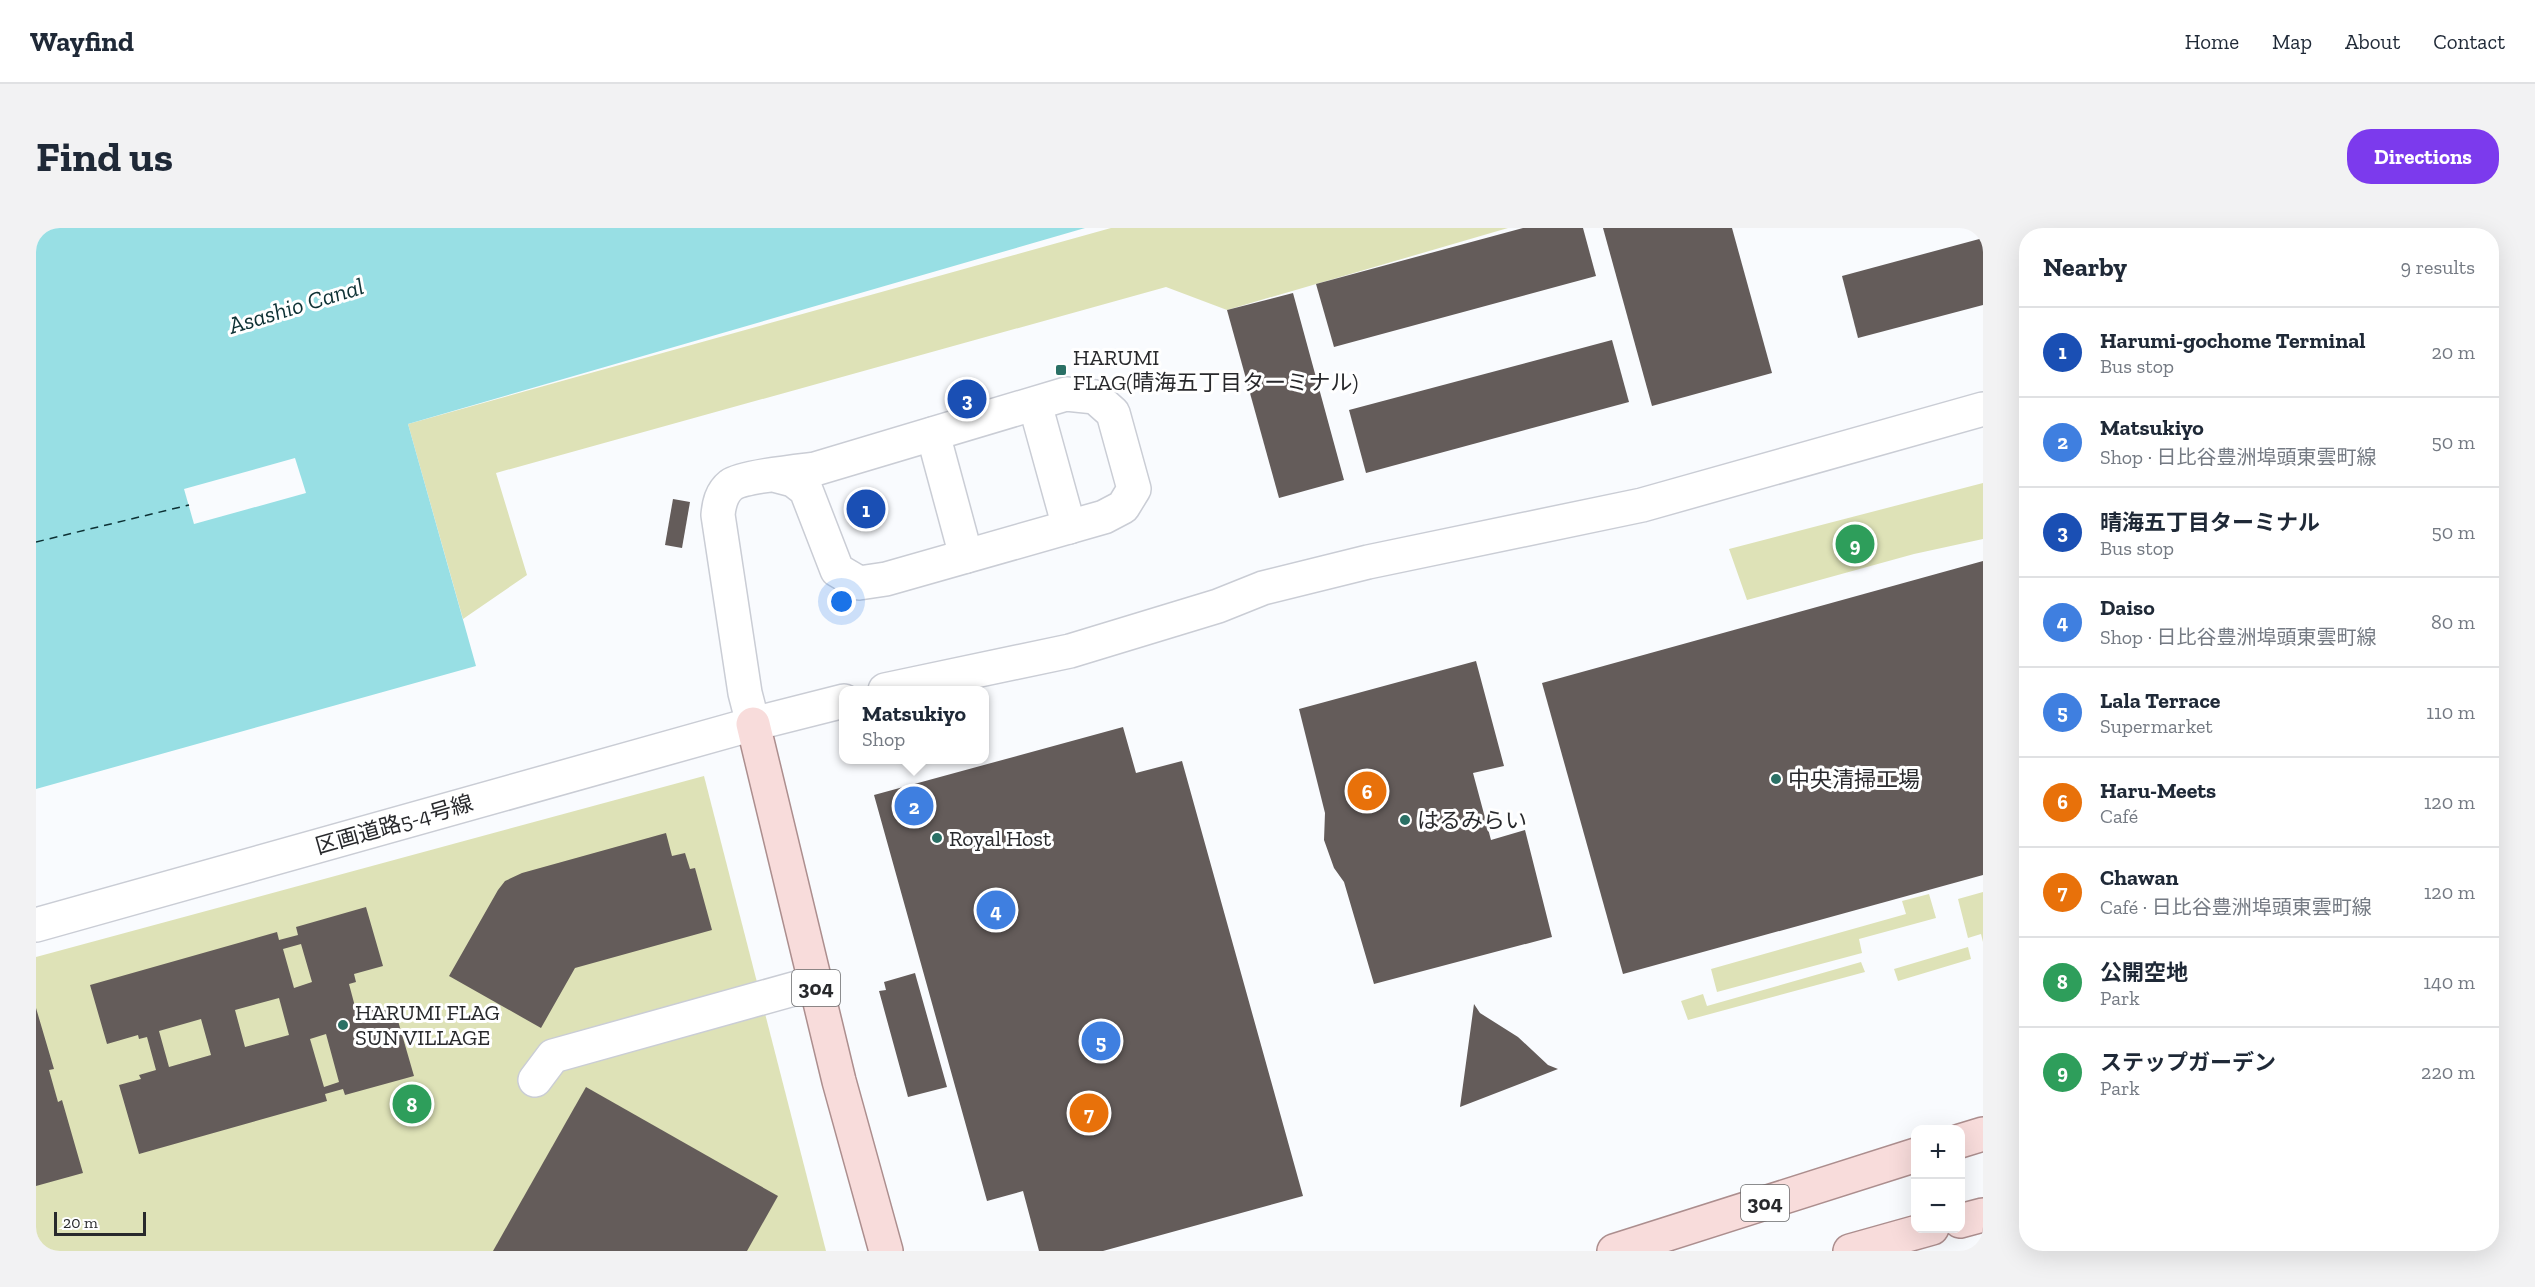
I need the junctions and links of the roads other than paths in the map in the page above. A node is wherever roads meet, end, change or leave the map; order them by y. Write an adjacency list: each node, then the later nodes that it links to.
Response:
1 (1035, 404): 3 (street); 5 (street); 5 (street)
2 (1983, 409): 7 (street)
3 (933, 434): 4 (street); 6 (street)
4 (811, 480): 6 (street); 9 (street)
5 (1069, 526): 6 (street)
6 (966, 556)
7 (904, 686)
8 (839, 702): 9 (street, 区画道路5-4号線)
9 (753, 724): 10 (street, 区画道路5-4号線); 11 (main road, 304)
10 (36, 925)
11 (815, 983): 12 (street); 20 (main road, 304)
12 (535, 1080)
13 (1983, 1134): 14 (main road)
14 (1965, 1139)
15 (1911, 1157): 19 (main road, 304)
16 (1983, 1215): 17 (main road)
17 (1965, 1220)
18 (1914, 1233): 22 (main road)
19 (1674, 1242): 21 (main road, 304)
20 (886, 1251)
21 (1614, 1251)
22 (1850, 1251)

